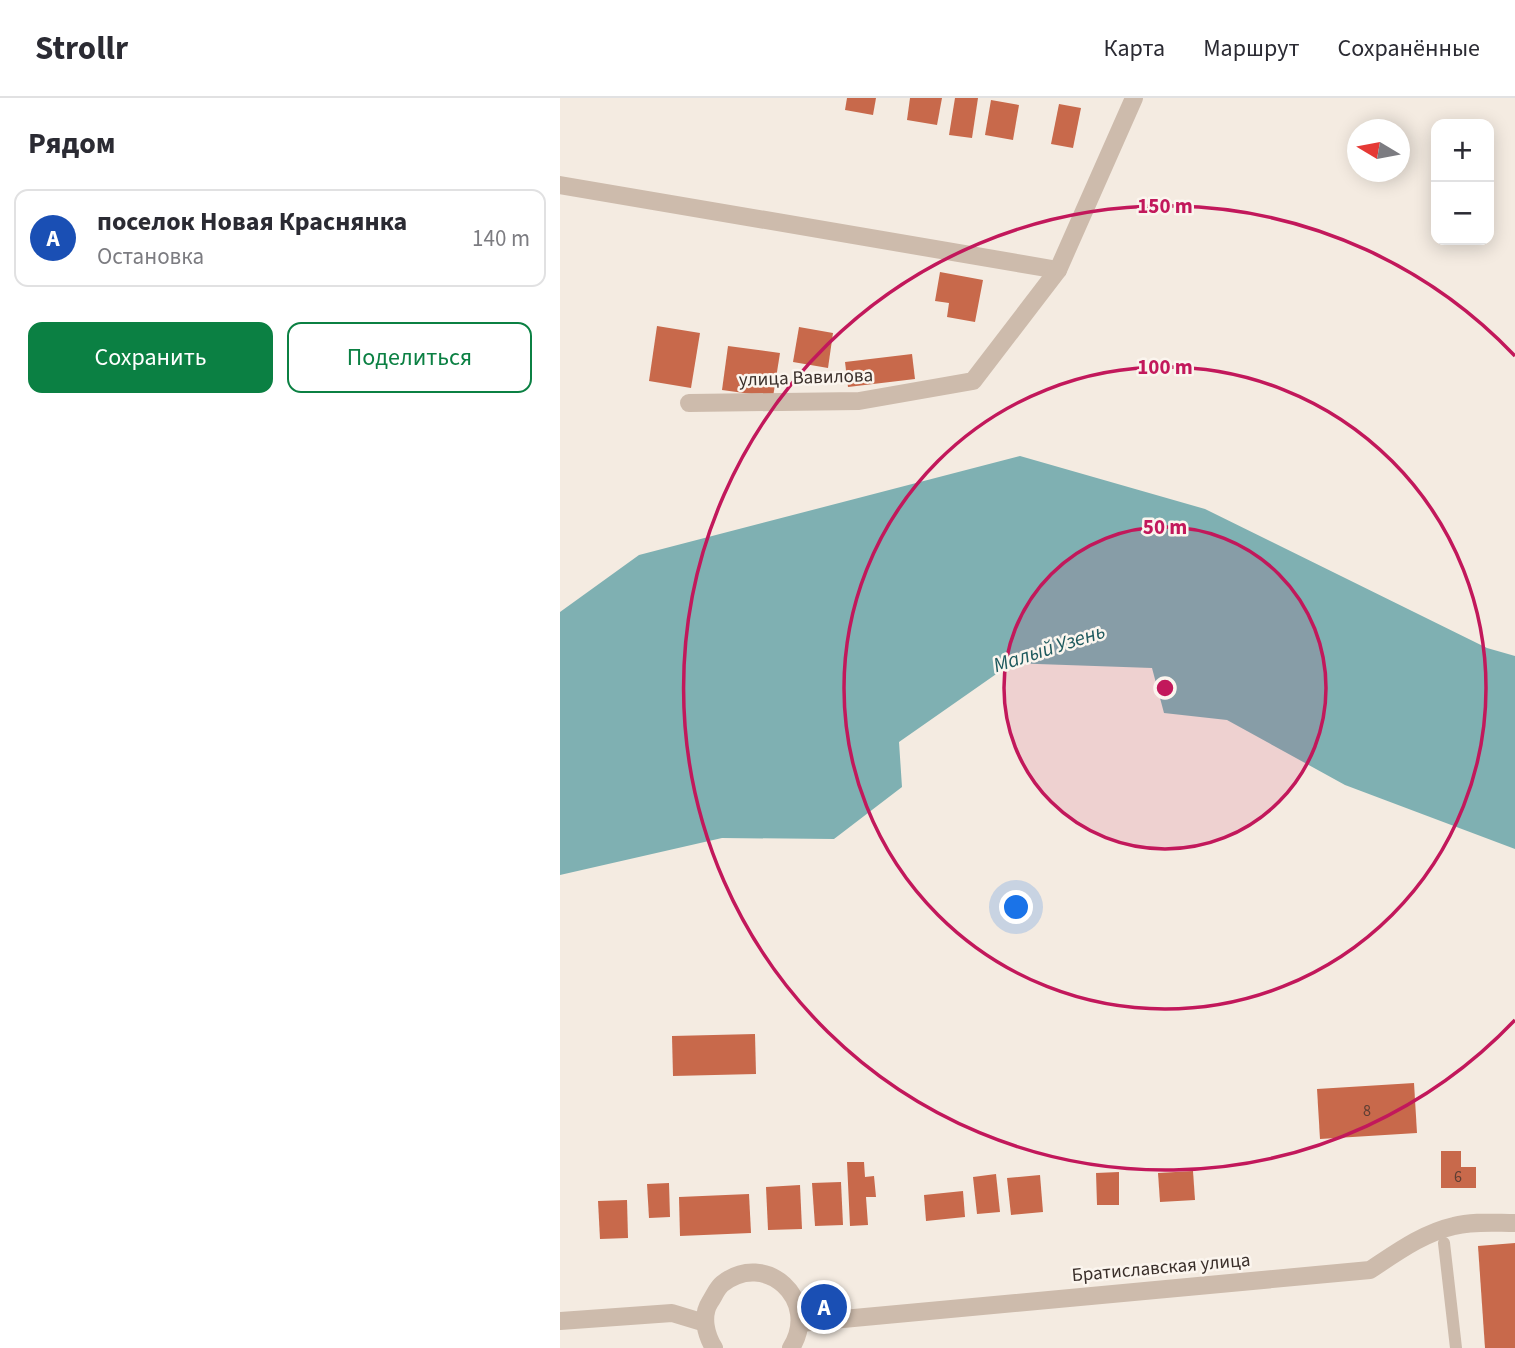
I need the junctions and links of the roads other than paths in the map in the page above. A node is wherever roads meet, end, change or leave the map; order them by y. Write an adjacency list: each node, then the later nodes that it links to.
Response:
1 (1134, 98): 3 (street, улица Вавилова)
2 (560, 185): 3 (street)
3 (1058, 270): 4 (street, улица Вавилова)
4 (689, 403)
5 (1515, 1223): 9 (street, Братиславская улица)
6 (1444, 1243): 12 (lane)
7 (560, 1321): 8 (street)
8 (705, 1323): 9 (street); 10 (street)
9 (800, 1323): 11 (street)
10 (714, 1348)
11 (791, 1348)
12 (1456, 1348)

